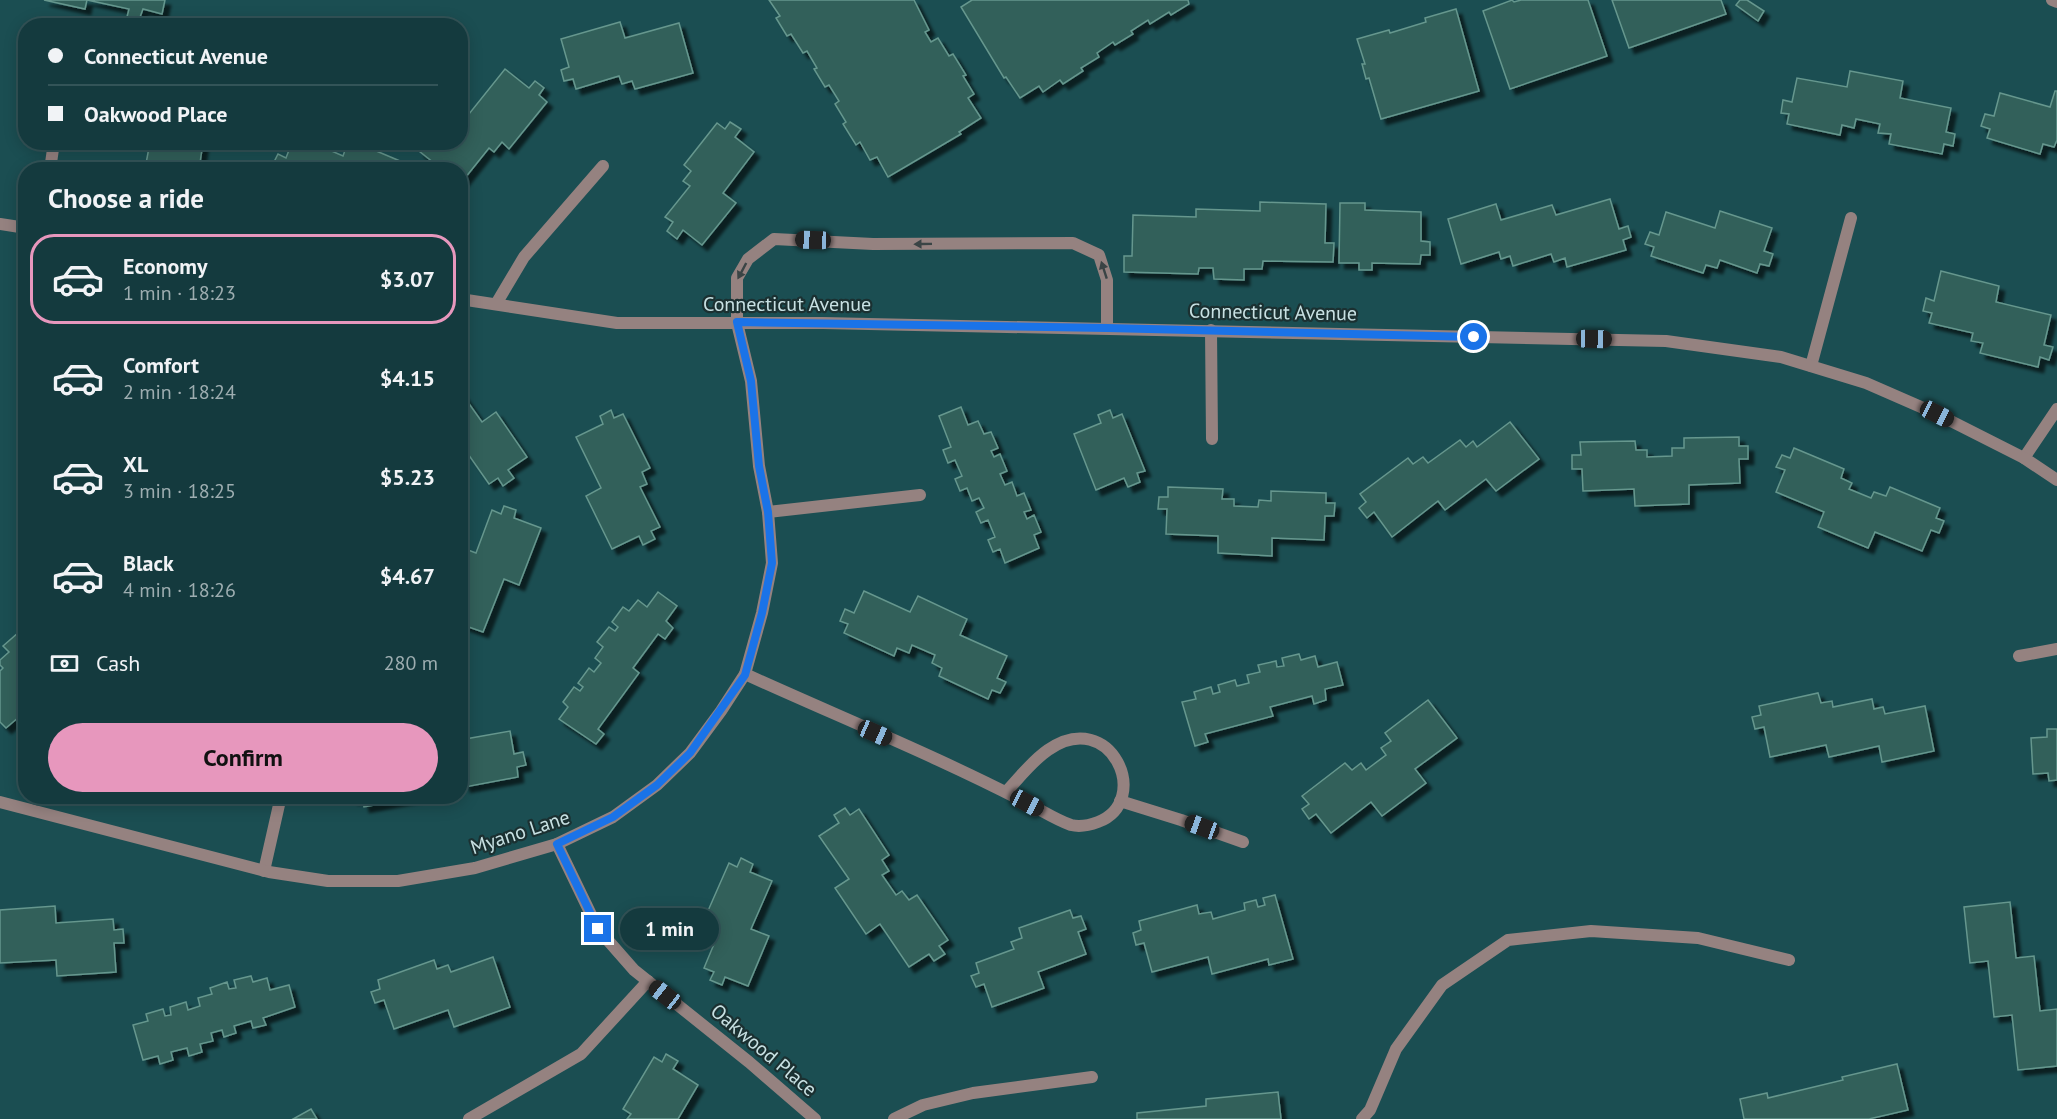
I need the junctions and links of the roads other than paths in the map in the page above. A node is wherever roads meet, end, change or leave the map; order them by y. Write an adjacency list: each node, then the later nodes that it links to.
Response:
1 (2052, 0): 2 (street)
2 (2057, 2)
3 (603, 166): 8 (street)
4 (1851, 218): 12 (street)
5 (0, 224): 6 (street)
6 (18, 227)
7 (468, 300): 8 (street, Connecticut Avenue)
8 (496, 304): 9 (street, Connecticut Avenue)
9 (737, 322): 10 (street, Connecticut Avenue); 10 (street, Myano Lane, one-way to 9); 18 (street, Myano Lane)
10 (1107, 328): 11 (street, Connecticut Avenue)
11 (1211, 330): 12 (street, Connecticut Avenue); 14 (street)
12 (1811, 366): 15 (street, Connecticut Avenue)
13 (2057, 409): 15 (street)
14 (1212, 439)
15 (2024, 458): 16 (street, Connecticut Avenue)
16 (2057, 480)
17 (920, 495): 18 (street)
18 (768, 512): 21 (street, Myano Lane)
19 (2057, 649): 20 (street)
20 (2019, 656)
21 (745, 675): 22 (street); 27 (street, Myano Lane)
22 (1006, 792): 23 (street); 23 (street)
23 (1120, 801): 26 (street)
24 (0, 802): 28 (street, Myano Lane)
25 (279, 804): 28 (street)
26 (1243, 842)
27 (557, 844): 28 (street, Myano Lane); 30 (street, Oakwood Place)
28 (264, 871)
29 (1789, 960): 35 (street)
30 (648, 981): 32 (street); 33 (street, Oakwood Place)
31 (1092, 1077): 34 (street)
32 (469, 1119)
33 (815, 1119)
34 (894, 1119)
35 (1362, 1119)

